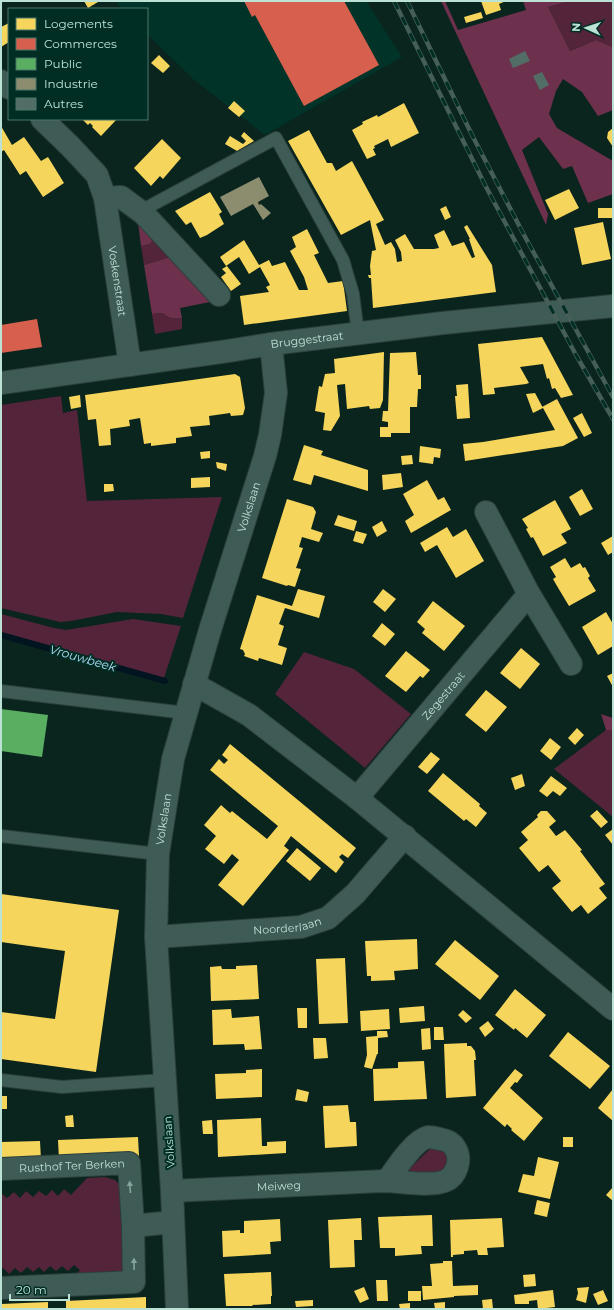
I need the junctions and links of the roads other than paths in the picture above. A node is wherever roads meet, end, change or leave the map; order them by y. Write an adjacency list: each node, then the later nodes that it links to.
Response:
1 (43, 120): 2 (street, Voskenstraat)
2 (105, 198): 3 (street); 8 (street, Voskenstraat)
3 (144, 214): 4 (street); 6 (lane)
4 (219, 295)
5 (613, 306): 6 (street, Bruggestraat)
6 (358, 333): 7 (street, Bruggestraat)
7 (271, 344): 8 (street, Bruggestraat); 13 (street, Volkslaan)
8 (130, 365): 9 (street, Bruggestraat)
9 (1, 382)
10 (486, 512): 11 (street)
11 (529, 594): 12 (street); 16 (street, Zegestraat)
12 (571, 664)
13 (194, 684): 15 (street, Volkslaan); 16 (street)
14 (1, 692): 15 (lane)
15 (186, 713): 19 (street, Volkslaan)
16 (357, 798): 18 (street)
17 (1, 836): 19 (lane)
18 (405, 836): 20 (street, Noorderlaan); 21 (street)
19 (158, 854): 20 (street, Volkslaan)
20 (156, 937): 23 (street, Volkslaan)
21 (613, 1008)
22 (1, 1080): 23 (lane)
23 (164, 1080): 26 (street, Volkslaan)
24 (1, 1169): 28 (street, Rusthof Ter Berken, one-way to 24)
25 (387, 1181): 26 (street, Meiweg)
26 (172, 1191): 27 (street, Volkslaan)
27 (173, 1222): 28 (street); 30 (street, Volkslaan)
28 (133, 1226): 29 (street, Rusthof Ter Berken, one-way to 28)
29 (1, 1288)
30 (176, 1309)

